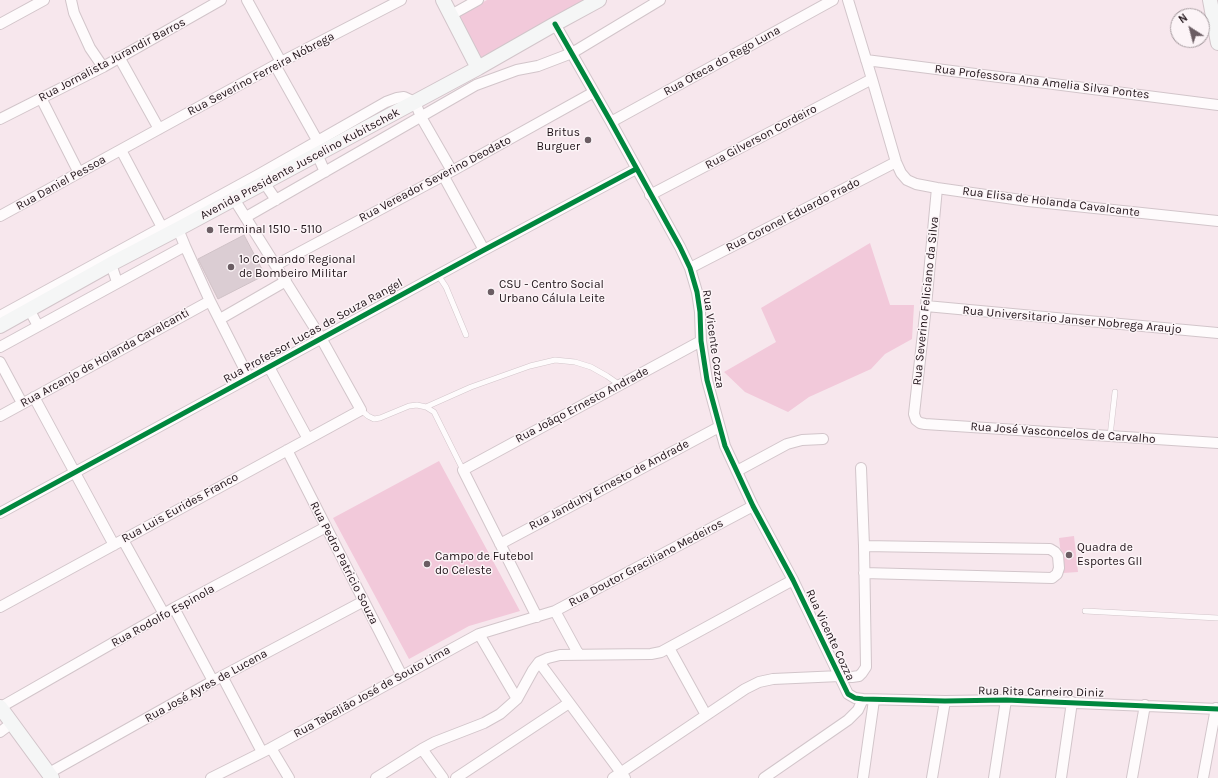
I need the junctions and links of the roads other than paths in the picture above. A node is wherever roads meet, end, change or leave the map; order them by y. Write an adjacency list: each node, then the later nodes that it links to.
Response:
1 (44, 0): 14 (street)
2 (71, 0): 21 (street)
3 (221, 0): 18 (street, Rua Jornalista Jurandir Barros)
4 (247, 0): 20 (street)
5 (401, 0): 20 (street, Rua Severino Ferreira Nóbrega)
6 (443, 0): 13 (main road)
7 (478, 0): 13 (street)
8 (600, 0): 15 (main road, Avenida Presidente Juscelino Kubitschek)
9 (660, 0): 17 (street)
10 (833, 0): 30 (street, Rua Oteca do Rego Luna)
11 (848, 0): 19 (street, Rua Elisa de Holanda Cavalcante)
12 (1210, 0): 16 (main road)
13 (451, 15): 22 (main road)
14 (0, 24)
15 (555, 24): 17 (street, Rua Vicente Cozza); 22 (main road, Avenida Presidente Juscelino Kubitschek)
16 (1218, 43)
17 (572, 53): 24 (street, Rua Vicente Cozza); 29 (street)
18 (119, 57): 21 (street, Rua Jornalista Jurandir Barros); 31 (street)
19 (866, 60): 23 (street, Rua Elisa de Holanda Cavalcante); 27 (street, Rua Professora Ana Amelia Silva Pontes)
20 (278, 64): 31 (street, Rua Severino Ferreira Nóbrega); 32 (street)
21 (103, 67): 25 (street, Rua Jornalista Jurandir Barros)
22 (478, 68): 26 (main road, Avenida Presidente Juscelino Kubitschek)
23 (872, 79): 34 (street, Rua Elisa de Holanda Cavalcante); 41 (street, Rua Gilverson Cordeiro)
24 (594, 92): 30 (street, Rua Vicente Cozza); 38 (street, Rua Vereador Severino Deodato)
25 (41, 98): 28 (street, Rua Jornalista Jurandir Barros); 37 (street)
26 (415, 102): 29 (street); 32 (main road, Avenida Presidente Juscelino Kubitschek)
27 (1218, 104)
28 (1, 117)
29 (421, 117): 36 (street); 38 (street)
30 (612, 122): 35 (street, Rua Vicente Cozza)
31 (158, 129): 33 (street, Rua Severino Ferreira Nóbrega)
32 (317, 147): 36 (street); 39 (main road, Avenida Presidente Juscelino Kubitschek)
33 (121, 150): 37 (street, Rua Daniel Pessoa); 47 (street)
34 (896, 162): 40 (street, Rua Elisa de Holanda Cavalcante); 52 (street, Rua Coronel Eduardo Prado)
35 (636, 169): 41 (street, Rua Vicente Cozza); 49 (street, Rua Professor Lucas de Souza Rangel)
36 (325, 172): 43 (street)
37 (79, 173): 44 (street, Rua Daniel Pessoa)
38 (448, 173): 49 (street); 51 (street, Rua Vereador Severino Deodato)
39 (262, 178): 42 (main road, Avenida Presidente Juscelino Kubitschek); 43 (street); 47 (street)
40 (937, 188): 46 (street, Rua Elisa de Holanda Cavalcante); 58 (street, Rua Severino Feliciano da Silva)
41 (650, 195): 52 (street, Rua Vicente Cozza)
42 (234, 198): 45 (street); 47 (main road, Avenida Presidente Juscelino Kubitschek)
43 (276, 200): 45 (street)
44 (0, 216)
45 (246, 217): 51 (street)
46 (1218, 221)
47 (169, 230): 48 (street); 50 (main road, Avenida Presidente Juscelino Kubitschek); 53 (street)
48 (185, 246): 55 (street); 57 (street)
49 (484, 250): 54 (street, Rua Professor Lucas de Souza Rangel)
50 (111, 264): 53 (main road, Avenida Presidente Juscelino Kubitschek); 55 (street)
51 (276, 265): 56 (street)
52 (690, 268): 67 (street, Rua Vicente Cozza)
53 (91, 270): 59 (main road, Avenida Presidente Juscelino Kubitschek); 60 (street)
54 (438, 275): 65 (lane); 66 (street, Rua Professor Lucas de Souza Rangel)
55 (117, 282): 63 (street)
56 (286, 282): 61 (street); 66 (street)
57 (210, 301): 61 (street); 74 (street, Rua Arcanjo de Holanda Cavalcanti)
58 (926, 306): 64 (street, Rua Universitario Janser Nobrega Araujo); 78 (street, Rua Severino Feliciano da Silva)
59 (29, 309): 62 (main road, Avenida Presidente Juscelino Kubitschek); 63 (street)
60 (0, 316)
61 (220, 319): 71 (street)
62 (0, 326)
63 (38, 326): 68 (street)
64 (1218, 333)
65 (466, 334)
66 (321, 338): 70 (street, Rua Professor Lucas de Souza Rangel); 77 (street)
67 (701, 341): 72 (street, Rua Joãqo Ernesto Andrade); 80 (street, Rua Vicente Cozza)
68 (0, 347)
69 (0, 362): 75 (street)
70 (268, 367): 71 (street, Rua Professor Lucas de Souza Rangel); 82 (street)
71 (249, 378): 89 (street, Rua Professor Lucas de Souza Rangel)
72 (620, 385): 76 (lane); 87 (street, Rua Joãqo Ernesto Andrade)
73 (1115, 392): 81 (lane)
74 (34, 397): 75 (street, Rua Arcanjo de Holanda Cavalcanti); 89 (street)
75 (22, 403): 79 (street, Rua Arcanjo de Holanda Cavalcanti)
76 (426, 407): 77 (lane); 87 (lane)
77 (361, 410): 82 (street, Rua Luis Eurides Franco)
78 (914, 414): 81 (street, Rua José Vasconcelos de Carvalho)
79 (0, 416)
80 (719, 427): 88 (street, Rua Vicente Cozza); 94 (street, Rua Janduhy Ernesto de Andrade)
81 (1110, 436): 84 (street, Rua José Vasconcelos de Carvalho)
82 (308, 439): 85 (street, Rua Luis Eurides Franco)
83 (823, 439): 88 (street)
84 (1218, 443)
85 (287, 450): 92 (street, Rua Pedro Patricio Souza); 93 (street, Rua Luis Eurides Franco)
86 (861, 468): 96 (street)
87 (462, 470): 94 (street)
88 (737, 471): 90 (street, Rua Vicente Cozza)
89 (74, 472): 91 (street, Rua Professor Lucas de Souza Rangel); 95 (street)
90 (753, 506): 98 (street, Rua Vicente Cozza); 102 (street, Rua Doutor Graciliano Medeiros)
91 (0, 513)
92 (326, 527): 99 (street, Rua Pedro Patricio Souza); 101 (street, Rua Rodolfo Espinola)
93 (123, 540): 95 (street, Rua Luis Eurides Franco); 104 (street)
94 (500, 544): 105 (street)
95 (114, 545): 100 (street, Rua Luis Eurides Franco)
96 (864, 546): 97 (street); 97 (street)
97 (864, 573): 113 (street)
98 (793, 580): 108 (street); 113 (street, Rua Vicente Cozza)
99 (364, 601): 111 (street, Rua José Ayres de Lucena); 112 (street, Rua Pedro Patricio Souza)
100 (0, 607)
101 (174, 608): 104 (street, Rua Rodolfo Espinola); 114 (street)
102 (555, 611): 105 (street, Rua Doutor Graciliano Medeiros); 109 (street)
103 (1085, 611): 106 (lane)
104 (164, 614): 123 (street, Rua Rodolfo Espinola)
105 (537, 617): 107 (street, Rua Tabelião José de Souto Lima)
106 (1218, 618)
107 (479, 634): 112 (street, Rua Tabelião José de Souto Lima); 115 (street)
108 (669, 648): 109 (street); 125 (street)
109 (579, 655): 110 (street)
110 (540, 662): 115 (street); 121 (street)
111 (222, 676): 114 (street, Rua José Ayres de Lucena); 129 (street)
112 (402, 676): 129 (street, Rua Tabelião José de Souto Lima)
113 (840, 676): 116 (street, Rua Vicente Cozza); 125 (street)
114 (213, 681): 130 (street, Rua José Ayres de Lucena)
115 (517, 699): 128 (street)
116 (862, 699): 117 (street, Rua Rita Carneiro Diniz); 137 (street)
117 (874, 700): 119 (street, Rua Rita Carneiro Diniz); 138 (street)
118 (1006, 700): 119 (street, Rua Rita Carneiro Diniz); 120 (street, Rua Rita Carneiro Diniz); 140 (street, Rua Rita Carneiro Diniz)
119 (945, 701): 139 (street)
120 (1072, 702): 122 (street, Rua Rita Carneiro Diniz); 141 (street, Rua Rita Carneiro Diniz)
121 (569, 703): 131 (street); 136 (street)
122 (1145, 706): 124 (street, Rua Rita Carneiro Diniz); 142 (street)
123 (0, 707): 126 (main road)
124 (1217, 708): 143 (street, Rua Rita Carneiro Diniz)
125 (706, 715): 131 (street)
126 (12, 723): 127 (street); 130 (main road)
127 (0, 732)
128 (422, 749): 134 (street); 135 (street)
129 (266, 750): 132 (street, Rua Tabelião José de Souto Lima); 133 (street)
130 (48, 776)
131 (620, 776)
132 (211, 778)
133 (289, 778)
134 (376, 778)
135 (442, 778)
136 (456, 778)
137 (764, 778)
138 (863, 778)
139 (932, 778)
140 (994, 778)
141 (1061, 778)
142 (1132, 778)
143 (1203, 778)

